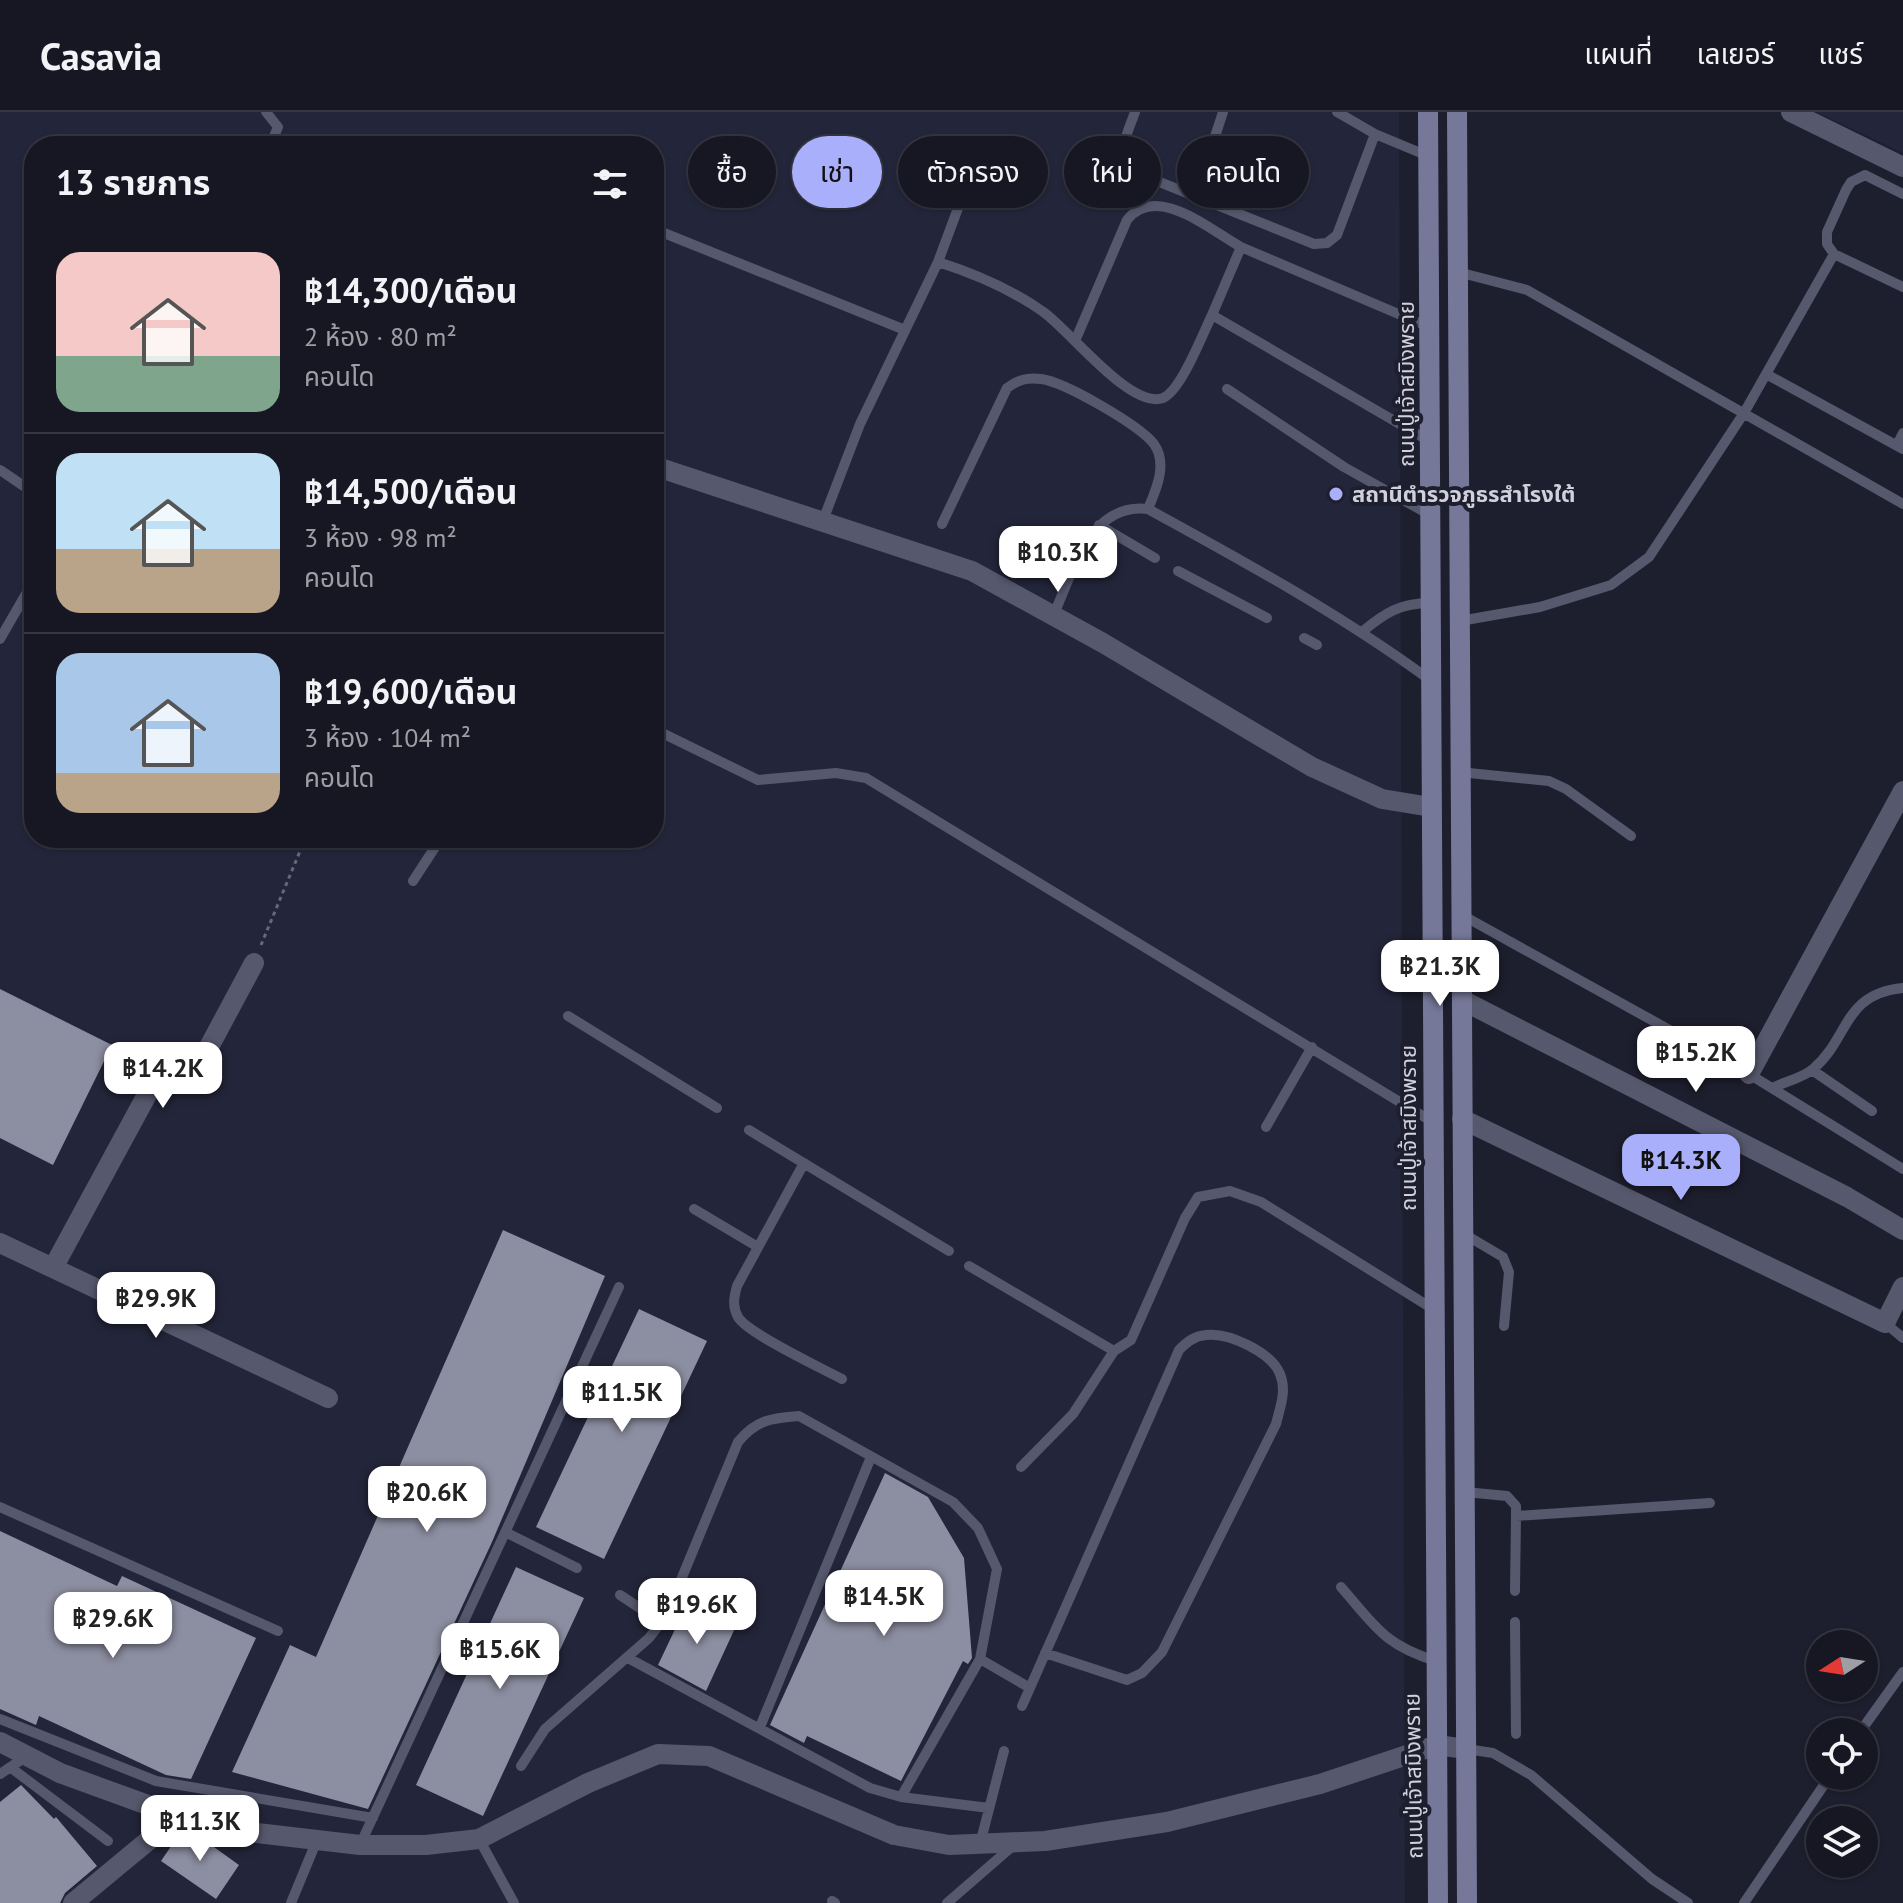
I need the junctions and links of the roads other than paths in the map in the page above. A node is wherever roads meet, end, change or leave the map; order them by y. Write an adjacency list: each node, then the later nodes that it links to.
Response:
1 (266, 112): 9 (lane)
2 (1135, 112): 13 (lane)
3 (1223, 112): 10 (lane)
4 (1337, 112): 8 (lane)
5 (1428, 112): 11 (main road, ถนนปู่เจ้าสมิงพราย)
6 (1457, 112): 21 (main road)
7 (1791, 112): 12 (street)
8 (1375, 134): 11 (lane); 16 (lane)
9 (274, 136)
10 (1215, 136)
11 (1428, 156): 24 (main road, ถนนปู่เจ้าสมิงพราย)
12 (1903, 167)
13 (1177, 190)
14 (1903, 194): 19 (lane)
15 (958, 208): 20 (lane)
16 (1221, 208)
17 (664, 233): 25 (lane)
18 (1241, 247): 23 (lane); 24 (lane); 26 (lane)
19 (1834, 254): 22 (lane); 27 (lane)
20 (938, 262): 25 (lane); 26 (lane)
21 (1458, 272): 29 (lane); 37 (main road)
22 (1903, 287)
23 (1212, 315): 26 (lane); 31 (lane)
24 (1429, 327): 31 (main road, ถนนปู่เจ้าสมิงพราย)
25 (905, 330): 40 (lane)
26 (1075, 341)
27 (1766, 374): 29 (lane); 32 (lane)
28 (1227, 389): 39 (lane)
29 (1744, 413): 36 (lane); 49 (lane)
30 (1903, 433): 32 (lane)
31 (1431, 442): 39 (main road, ถนนปู่เจ้าสมิงพราย)
32 (1900, 447)
33 (664, 469): 40 (street)
34 (0, 470): 35 (lane)
35 (24, 486)
36 (1903, 504)
37 (1458, 505): 39 (main road); 49 (main road)
38 (1148, 509): 41 (lane); 42 (lane); 50 (lane)
39 (1430, 510): 46 (main road, ถนนปู่เจ้าสมิงพราย)
40 (822, 523): 47 (street)
41 (942, 524)
42 (1099, 525): 43 (lane); 47 (lane)
43 (1155, 558)
44 (1178, 571): 48 (lane)
45 (24, 597): 52 (lane)
46 (1430, 603): 50 (lane); 54 (main road, ถนนปู่เจ้าสมิงพราย)
47 (1053, 616): 58 (street)
48 (1267, 618)
49 (1459, 621): 56 (main road)
50 (1363, 631): 54 (lane)
51 (1304, 638): 53 (lane)
52 (0, 639)
53 (1317, 645)
54 (1430, 680): 58 (main road, ถนนปู่เจ้าสมิงพราย)
55 (664, 734): 68 (lane)
56 (1459, 772): 59 (main road); 60 (lane)
57 (1903, 791): 70 (street)
58 (1431, 807): 59 (main road); 75 (main road, ถนนปู่เจ้าสมิงพราย)
59 (1459, 808): 63 (main road)
60 (1631, 836)
61 (434, 848): 62 (lane)
62 (413, 881)
63 (1461, 914): 66 (main road); 70 (lane)
64 (254, 963): 87 (street)
65 (1903, 988): 69 (lane)
66 (1462, 1000): 74 (main road); 81 (street)
67 (568, 1016): 72 (lane)
68 (1312, 1047): 75 (lane); 76 (lane)
69 (1812, 1070): 71 (lane); 73 (lane)
70 (1749, 1074): 71 (lane)
71 (1772, 1088): 79 (lane)
72 (717, 1108)
73 (1872, 1111)
74 (1462, 1119): 82 (main road); 91 (street)
75 (1431, 1121): 90 (main road, ถนนปู่เจ้าสมิงพราย)
76 (1266, 1127)
77 (749, 1130): 78 (lane)
78 (804, 1163): 84 (lane); 85 (lane)
79 (1903, 1169)
80 (694, 1209): 84 (lane)
81 (1903, 1230)
82 (1464, 1234): 92 (lane); 99 (main road)
83 (0, 1243): 87 (street)
84 (758, 1247): 95 (lane)
85 (949, 1251)
86 (969, 1266): 94 (lane)
87 (53, 1268): 96 (street)
88 (619, 1287): 103 (lane)
89 (1903, 1287): 91 (street)
90 (1433, 1309): 94 (lane); 114 (main road, ถนนปู่เจ้าสมิงพราย)
91 (1885, 1323): 93 (lane)
92 (1504, 1326)
93 (1903, 1338)
94 (1114, 1351): 98 (lane)
95 (842, 1379)
96 (328, 1398)
97 (871, 1457): 108 (lane); 113 (lane); 120 (lane)
98 (1021, 1467)
99 (1465, 1492): 102 (lane); 124 (main road)
100 (1710, 1503): 102 (lane)
101 (0, 1507): 110 (lane)
102 (1516, 1516): 106 (lane)
103 (507, 1533): 104 (lane); 133 (lane)
104 (577, 1568)
105 (1341, 1587): 114 (lane)
106 (1515, 1591)
107 (620, 1595): 108 (lane)
108 (661, 1622): 112 (lane)
109 (1515, 1622): 121 (lane)
110 (278, 1631)
111 (1045, 1653): 111 (lane); 116 (lane)
112 (628, 1658): 120 (lane); 127 (lane)
113 (980, 1659): 116 (lane); 130 (lane)
114 (1436, 1661): 123 (main road, ถนนปู่เจ้าสมิงพราย)
115 (1903, 1672): 118 (lane)
116 (1030, 1688): 117 (lane)
117 (1022, 1706)
118 (1870, 1718)
119 (0, 1719): 133 (lane)
120 (760, 1727): 130 (lane)
121 (1516, 1734)
122 (0, 1742): 126 (street)
123 (1437, 1745): 124 (street); 137 (street); 144 (main road, ถนนปู่เจ้าสมิงพราย)
124 (1466, 1749): 145 (main road); 146 (lane)
125 (1004, 1751): 131 (lane)
126 (19, 1762): 128 (lane); 132 (street); 136 (lane)
127 (521, 1766)
128 (0, 1774)
129 (1821, 1790): 147 (lane)
130 (901, 1797): 131 (lane)
131 (989, 1808): 138 (lane)
132 (178, 1816): 135 (street); 140 (street)
133 (373, 1818): 139 (lane)
134 (479, 1839): 138 (street); 139 (street); 142 (lane)
135 (317, 1840): 139 (street); 141 (lane)
136 (108, 1841)
137 (1018, 1842): 138 (street); 143 (lane)
138 (980, 1844)
139 (360, 1845)
140 (74, 1903)
141 (291, 1903)
142 (514, 1903)
143 (947, 1903)
144 (1438, 1903)
145 (1467, 1903)
146 (1688, 1903)
147 (1744, 1903)

